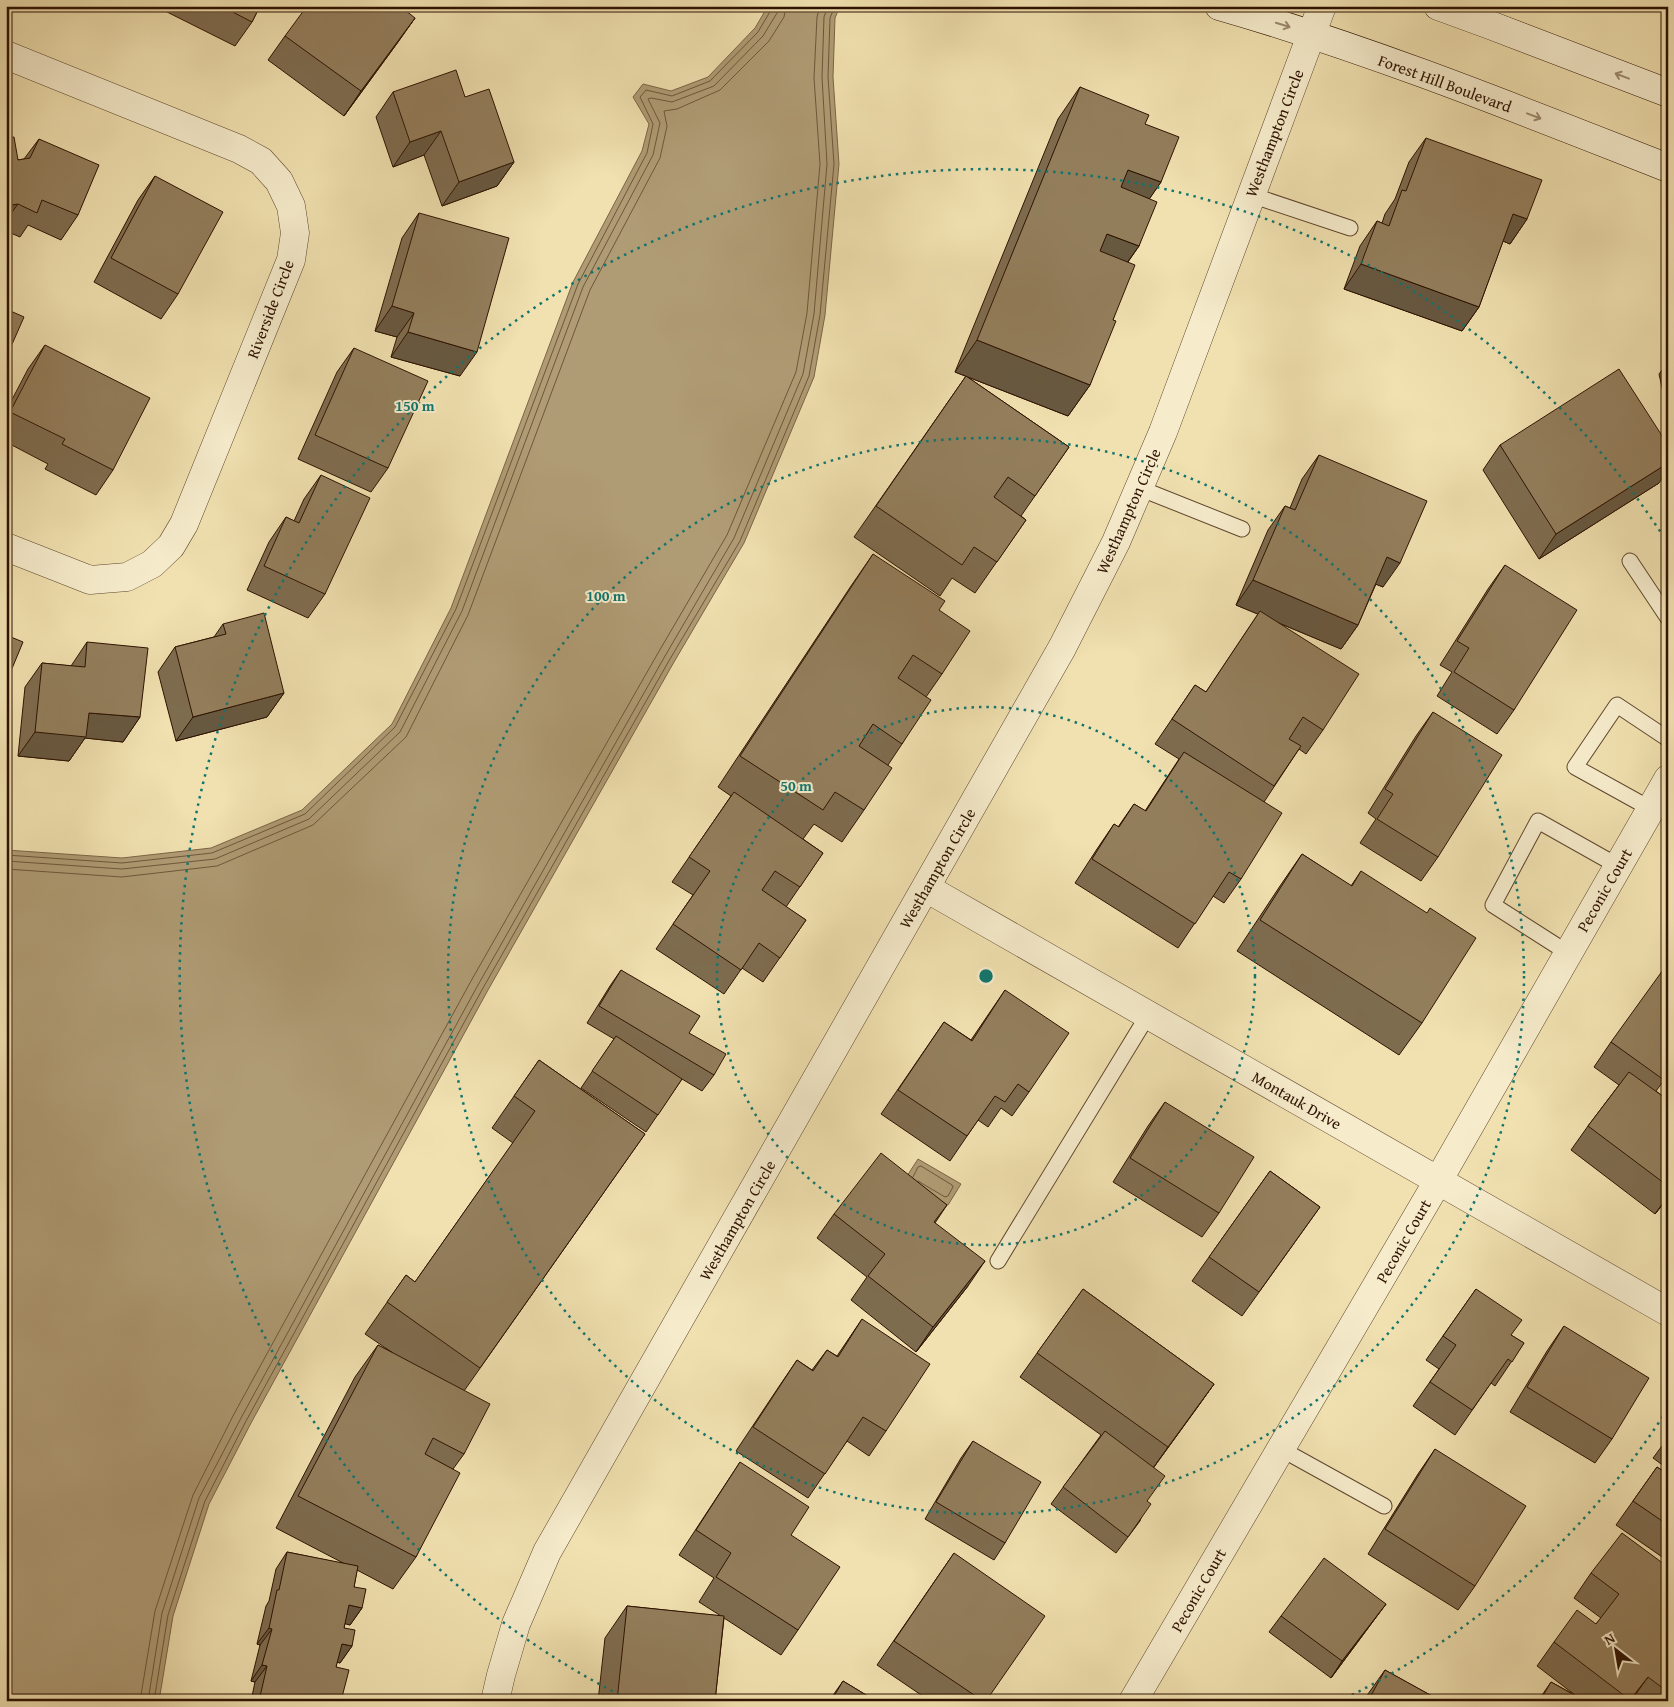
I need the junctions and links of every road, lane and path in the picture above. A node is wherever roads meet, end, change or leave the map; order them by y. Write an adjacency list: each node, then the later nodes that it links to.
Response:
1 (1219, 6): 4 (street, Forest Hill Boulevard, one-way to 4)
2 (1322, 6): 4 (street, Westhampton Circle)
3 (1438, 6): 6 (street, one-way to 3)
4 (1312, 34): 7 (street, Forest Hill Boulevard, one-way to 7); 8 (street, Westhampton Circle)
5 (6, 55): 12 (street, Riverside Circle)
6 (1668, 93)
7 (1668, 168)
8 (1251, 195): 9 (lane); 10 (street, Westhampton Circle)
9 (1350, 228)
10 (1139, 488): 11 (lane); 19 (street, Westhampton Circle)
11 (1242, 529)
12 (6, 547)
13 (1630, 561): 14 (lane)
14 (1668, 618)
15 (1668, 739): 17 (lane)
16 (1668, 779): 17 (street, Peconic Court)
17 (1650, 809): 18 (street, Peconic Court)
18 (1618, 866): 20 (street, Peconic Court); 20 (lane)
19 (926, 888): 21 (street, Montauk Drive); 27 (street, Westhampton Circle)
20 (1568, 952): 22 (street, Peconic Court)
21 (1148, 1015): 22 (street, Montauk Drive); 23 (lane)
22 (1438, 1181): 24 (street, Montauk Drive); 25 (street, Peconic Court)
23 (998, 1261)
24 (1668, 1312)
25 (1281, 1449): 26 (lane); 28 (street, Peconic Court)
26 (1384, 1506)
27 (495, 1701)
28 (1133, 1701)

